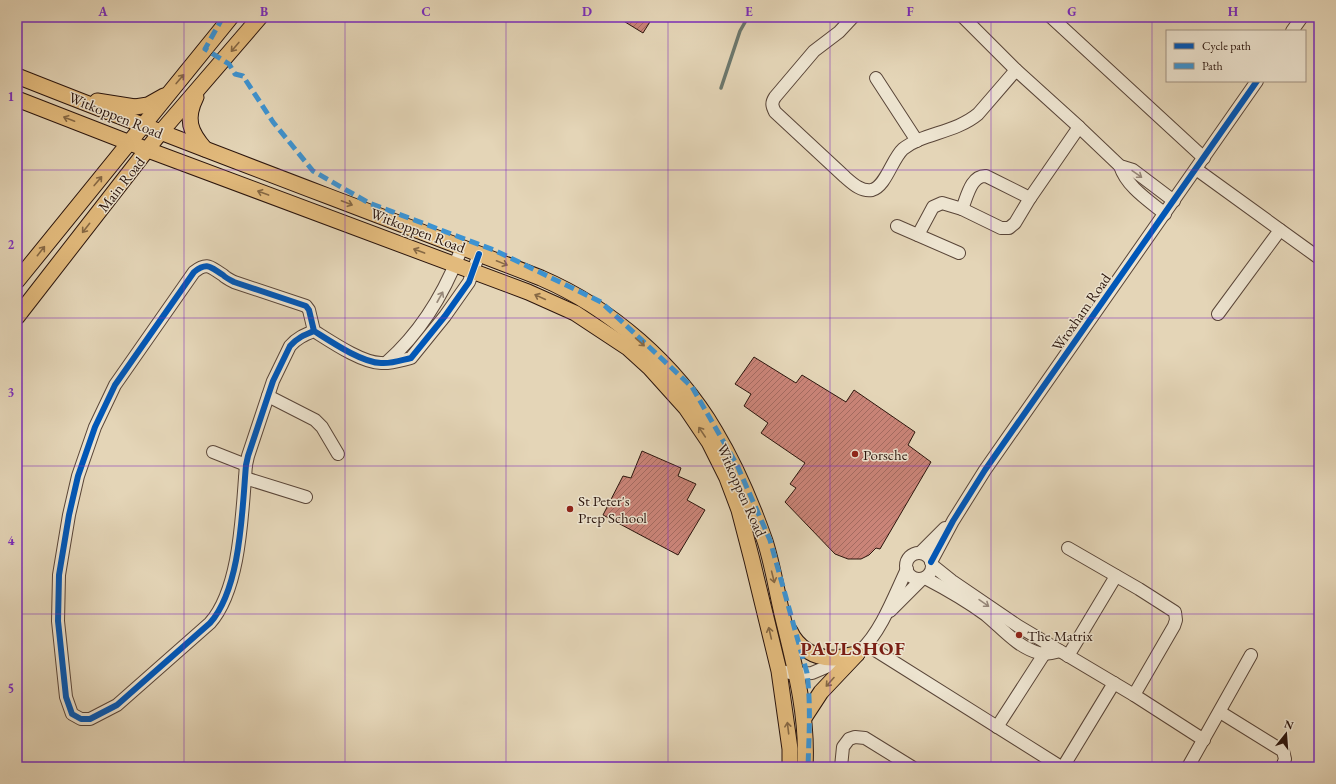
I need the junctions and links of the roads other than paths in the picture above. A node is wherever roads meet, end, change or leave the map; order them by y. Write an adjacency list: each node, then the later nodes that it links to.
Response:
1 (231, 17): 13 (main road, Main Road, one-way to 1)
2 (260, 17): 12 (main road, Main Road, one-way to 12)
3 (853, 17): 19 (street)
4 (963, 17): 8 (street)
5 (1051, 17): 23 (street)
6 (1302, 17): 7 (street)
7 (1293, 30)
8 (1016, 70): 17 (street); 19 (street)
9 (17, 76): 14 (main road, Witkoppen Road)
10 (876, 78): 19 (street)
11 (1256, 82): 23 (street, Wroxham Road)
12 (200, 87): 18 (main road, Main Road); 22 (main road)
13 (168, 94): 14 (main road); 16 (main road, Main Road)
14 (64, 95): 16 (main road, Witkoppen Road)
15 (17, 99): 20 (main road, Witkoppen Road, one-way to 15)
16 (143, 126): 18 (main road, Witkoppen Road); 20 (main road, Main Road)
17 (1079, 127): 24 (street); 26 (street)
18 (160, 133): 21 (main road, Main Road); 22 (main road, Witkoppen Road)
19 (917, 141)
20 (130, 143): 21 (main road, Witkoppen Road); 39 (main road, Main Road, one-way to 20)
21 (148, 150): 37 (main road, Witkoppen Road, one-way to 21); 41 (main road, Main Road, one-way to 41)
22 (206, 150): 33 (main road, Witkoppen Road, one-way to 33)
23 (1204, 158): 25 (street, Wroxham Road)
24 (1120, 166): 27 (street, one-way to 27); 29 (street)
25 (1196, 169): 27 (street, Wroxham Road); 31 (street)
26 (1030, 198): 28 (street); 28 (street)
27 (1174, 201): 29 (street, Wroxham Road)
28 (962, 209): 32 (street)
29 (1165, 214): 52 (street, Wroxham Road)
30 (897, 226): 32 (street)
31 (1280, 230): 36 (street); 40 (street)
32 (918, 235): 34 (street)
33 (462, 247): 35 (main road, Witkoppen Road); 37 (street)
34 (958, 253)
35 (479, 254): 38 (street); 59 (main road, Witkoppen Road, one-way to 59)
36 (1319, 258)
37 (456, 264): 38 (main road, Witkoppen Road); 42 (street, one-way to 37)
38 (473, 270): 44 (street); 64 (main road, Witkoppen Road, one-way to 38)
39 (17, 281)
40 (1218, 314)
41 (17, 317)
42 (419, 327): 44 (street); 45 (street)
43 (314, 331): 45 (street); 46 (street); 50 (street)
44 (429, 337): 45 (street)
45 (386, 363)
46 (268, 396): 48 (street); 49 (street)
47 (213, 452): 49 (street)
48 (338, 454)
49 (246, 465): 50 (street)
50 (245, 478): 51 (street)
51 (306, 497)
52 (952, 520): 54 (street, Wroxham Road); 55 (street, Wroxham Road)
53 (1068, 548): 57 (street)
54 (920, 553): 55 (street); 56 (street)
55 (932, 563): 58 (street); 62 (street, one-way to 62)
56 (907, 569): 58 (street); 60 (street)
57 (1116, 576): 62 (street); 67 (street)
58 (923, 578): 60 (street); 62 (street)
59 (782, 612): 61 (main road); 65 (main road, Witkoppen Road)
60 (884, 618): 61 (street)
61 (862, 649): 65 (street); 69 (main road, one-way to 69); 70 (street)
62 (1055, 652): 66 (street); 70 (street)
63 (1251, 655): 68 (street)
64 (779, 671): 65 (street); 72 (main road, Witkoppen Road, one-way to 64)
65 (797, 674): 69 (main road, Witkoppen Road)
66 (1114, 683): 67 (street); 76 (street)
67 (1134, 695): 71 (street)
68 (1220, 712): 71 (street); 78 (street)
69 (804, 718): 73 (main road, Witkoppen Road)
70 (997, 727): 76 (street)
71 (1204, 740): 77 (street)
72 (790, 767)
73 (805, 767)
74 (842, 767): 75 (street)
75 (912, 767)
76 (1062, 767)
77 (1188, 767)
78 (1282, 767)

